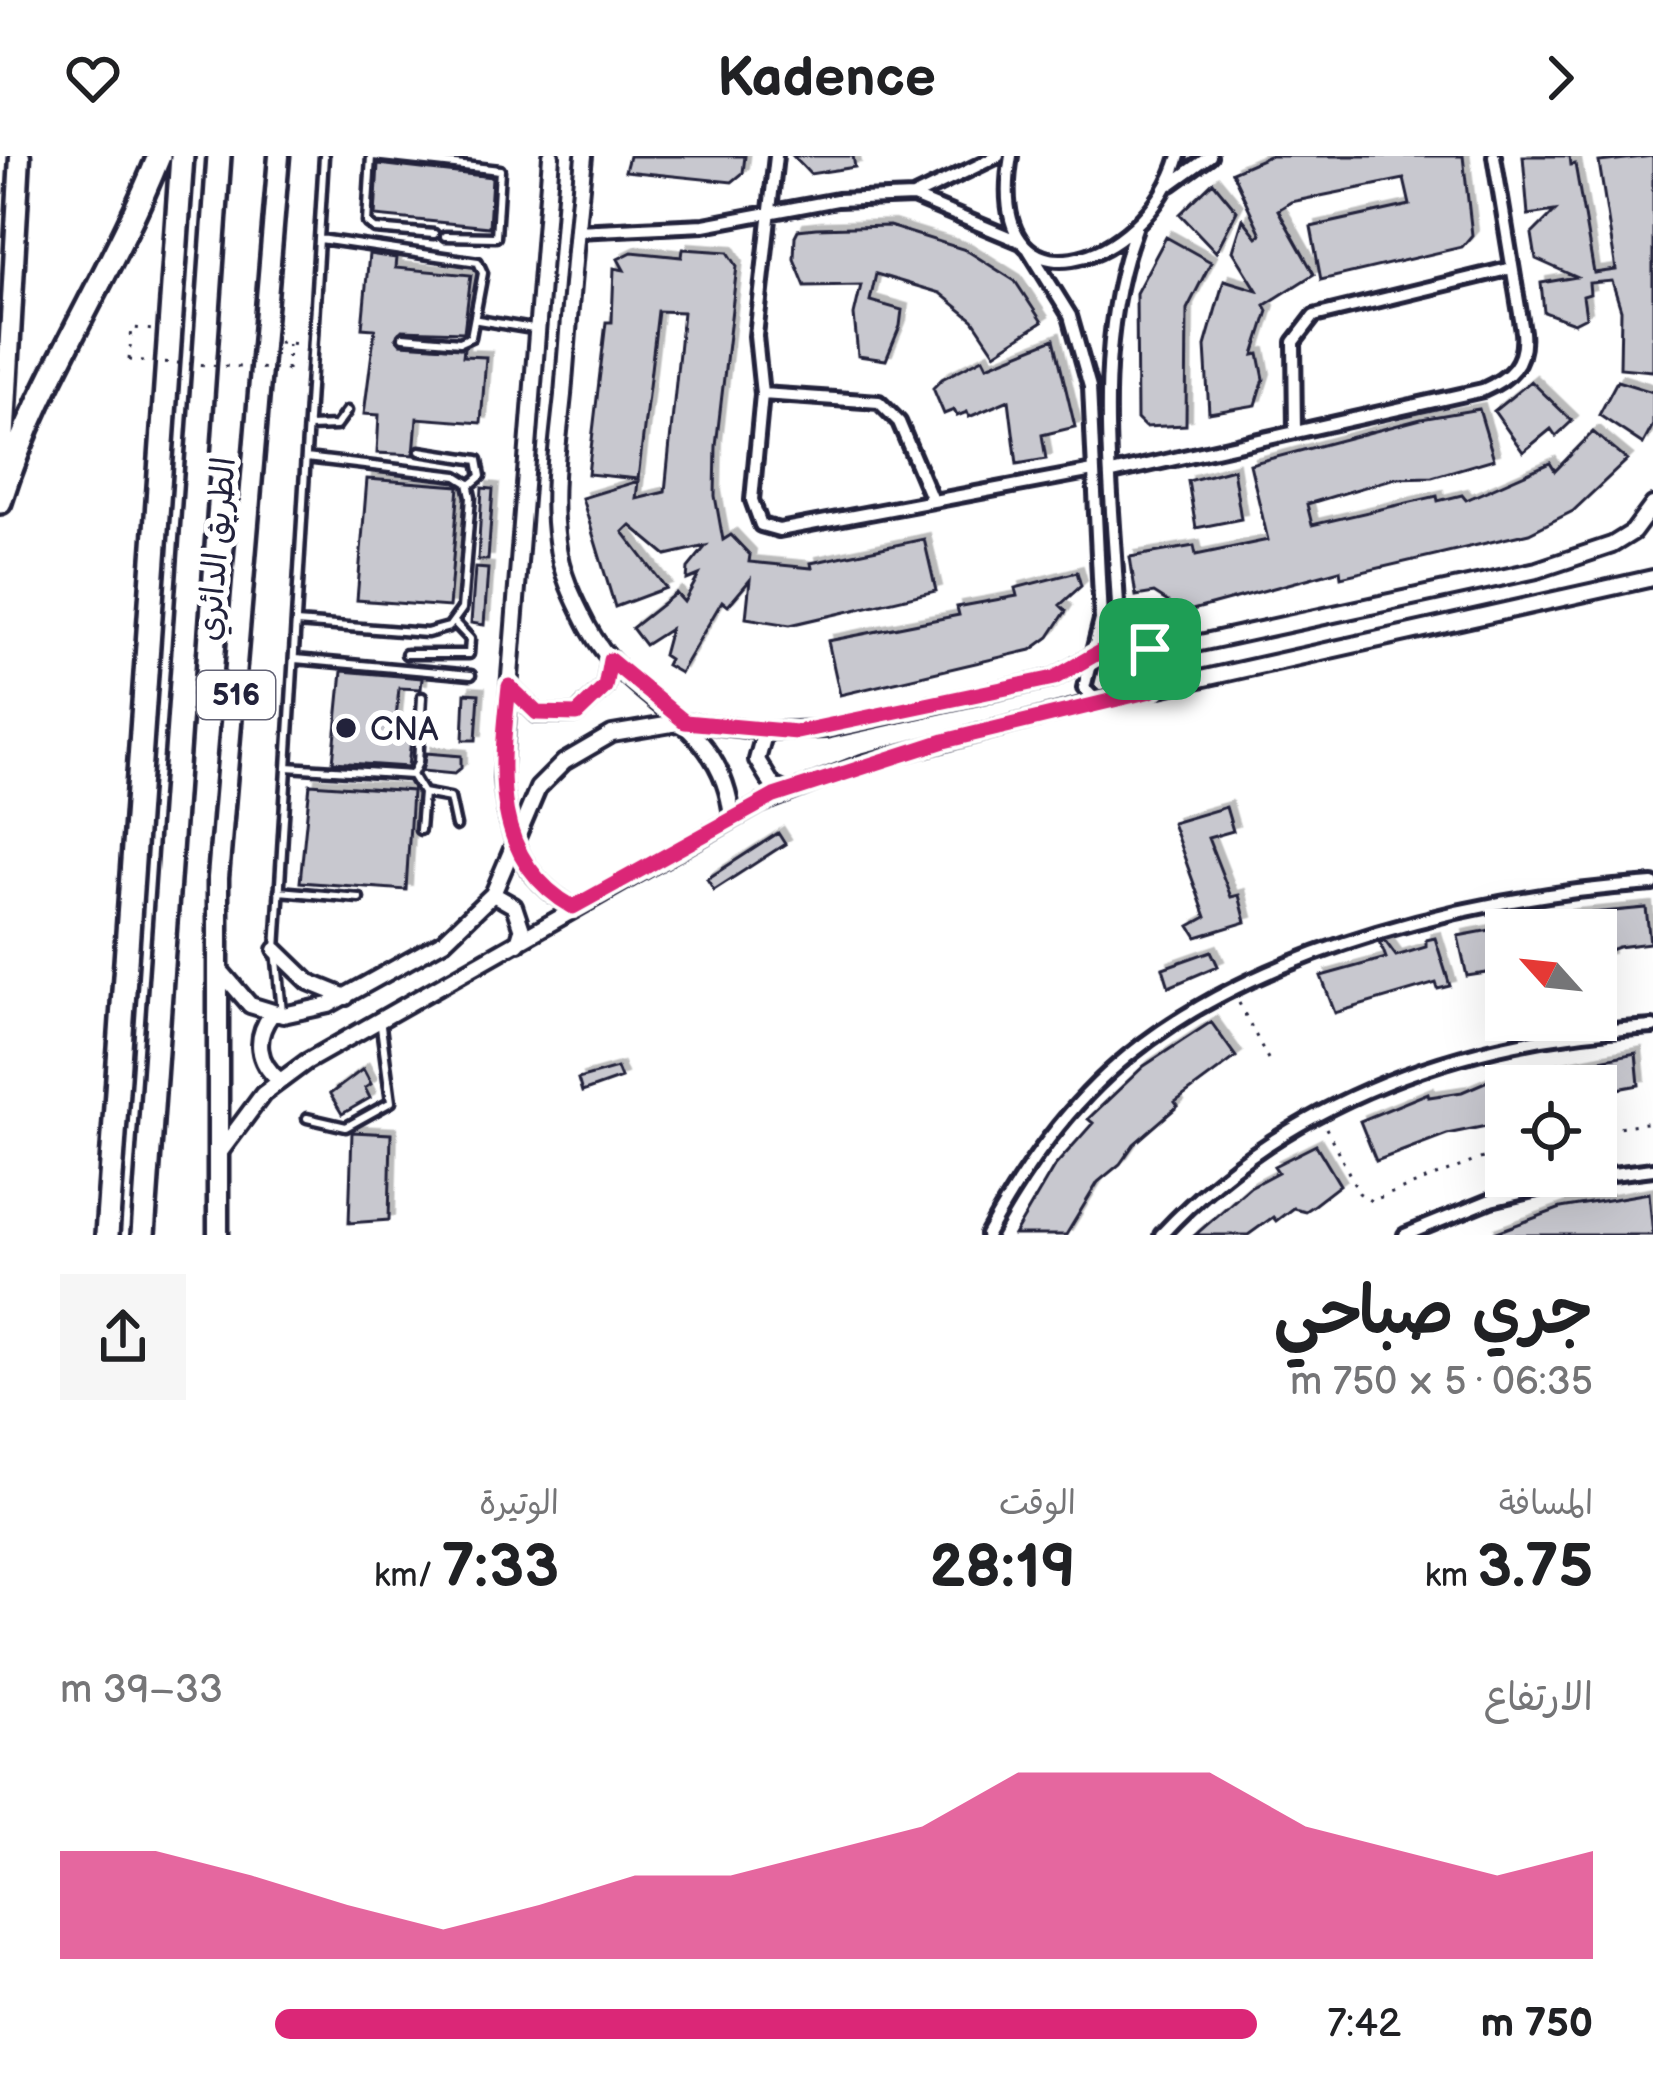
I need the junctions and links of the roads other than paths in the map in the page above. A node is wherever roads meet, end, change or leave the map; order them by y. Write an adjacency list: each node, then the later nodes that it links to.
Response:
1 (20, 156): 39 (highway)
2 (159, 156): 39 (highway)
3 (182, 156): 83 (highway, الطريق الدائري)
4 (219, 156): 84 (highway, الطريق الدائري / 516)
5 (279, 156): 72 (highway, الطريق الدائري / 516)
6 (324, 156): 23 (lane)
7 (372, 156): 21 (lane); 22 (lane)
8 (550, 156): 27 (street)
9 (584, 156): 20 (street)
10 (776, 156): 18 (street)
11 (998, 156): 17 (street)
12 (1011, 156): 24 (street)
13 (1179, 156): 16 (street)
14 (1210, 156): 16 (street)
15 (1494, 156): 25 (street)
16 (1168, 186): 19 (street)
17 (913, 196): 18 (street); 24 (street)
18 (770, 213): 20 (street); 29 (street)
19 (1136, 228): 24 (street); 36 (street)
20 (576, 231): 49 (street)
21 (434, 234)
22 (445, 236)
23 (319, 239): 26 (lane); 31 (lane)
24 (1025, 246): 35 (street)
25 (1512, 268): 32 (street); 32 (street)
26 (478, 320): 27 (lane); 28 (lane)
27 (536, 330): 51 (street)
28 (403, 337)
29 (762, 394): 38 (street); 38 (street)
30 (347, 411): 31 (lane)
31 (308, 427): 34 (lane)
32 (1295, 432): 36 (street)
33 (421, 451): 37 (lane)
34 (306, 458): 37 (lane); 44 (lane)
35 (1093, 471): 38 (street); 46 (street)
36 (1112, 473): 45 (street)
37 (469, 486): 43 (lane)
38 (932, 500)
39 (0, 503)
40 (1653, 505): 41 (street)
41 (1648, 523): 45 (street)
42 (1653, 578): 52 (street)
43 (454, 622): 44 (lane); 47 (lane)
44 (296, 623): 48 (lane)
45 (1150, 649): 46 (street); 52 (street)
46 (1096, 651): 54 (street); 56 (street)
47 (406, 653)
48 (294, 658): 50 (lane); 57 (lane)
49 (610, 660): 51 (street); 55 (street)
50 (471, 675)
51 (509, 686): 64 (street)
52 (1151, 691): 54 (street)
53 (422, 697): 58 (lane)
54 (1097, 702): 59 (street)
55 (685, 722): 56 (street); 61 (street); 64 (street)
56 (765, 731): 59 (street)
57 (287, 767): 58 (lane); 66 (lane)
58 (412, 775): 60 (lane)
59 (787, 792): 61 (street)
60 (423, 793): 62 (lane); 63 (lane)
61 (732, 819): 69 (street)
62 (456, 826)
63 (421, 830)
64 (513, 846): 67 (street); 69 (street)
65 (1653, 884): 86 (street)
66 (279, 891): 68 (lane); 71 (lane)
67 (493, 894): 70 (street); 73 (street)
68 (359, 898)
69 (573, 907): 70 (street)
70 (518, 943): 75 (street)
71 (276, 950): 73 (street); 74 (lane)
72 (220, 970): 74 (street); 79 (highway, الطريق الدائري / 516)
73 (346, 997): 74 (street)
74 (277, 1015): 77 (street)
75 (380, 1019): 77 (street); 78 (lane)
76 (1653, 1028): 87 (street)
77 (279, 1080): 79 (street)
78 (307, 1118)
79 (215, 1162): 85 (highway, الطريق الدائري / 516)
80 (1653, 1169): 81 (street)
81 (1617, 1173)
82 (1504, 1197): 88 (street)
83 (107, 1235)
84 (143, 1235)
85 (218, 1235)
86 (987, 1235)
87 (1161, 1235)
88 (1406, 1235)

